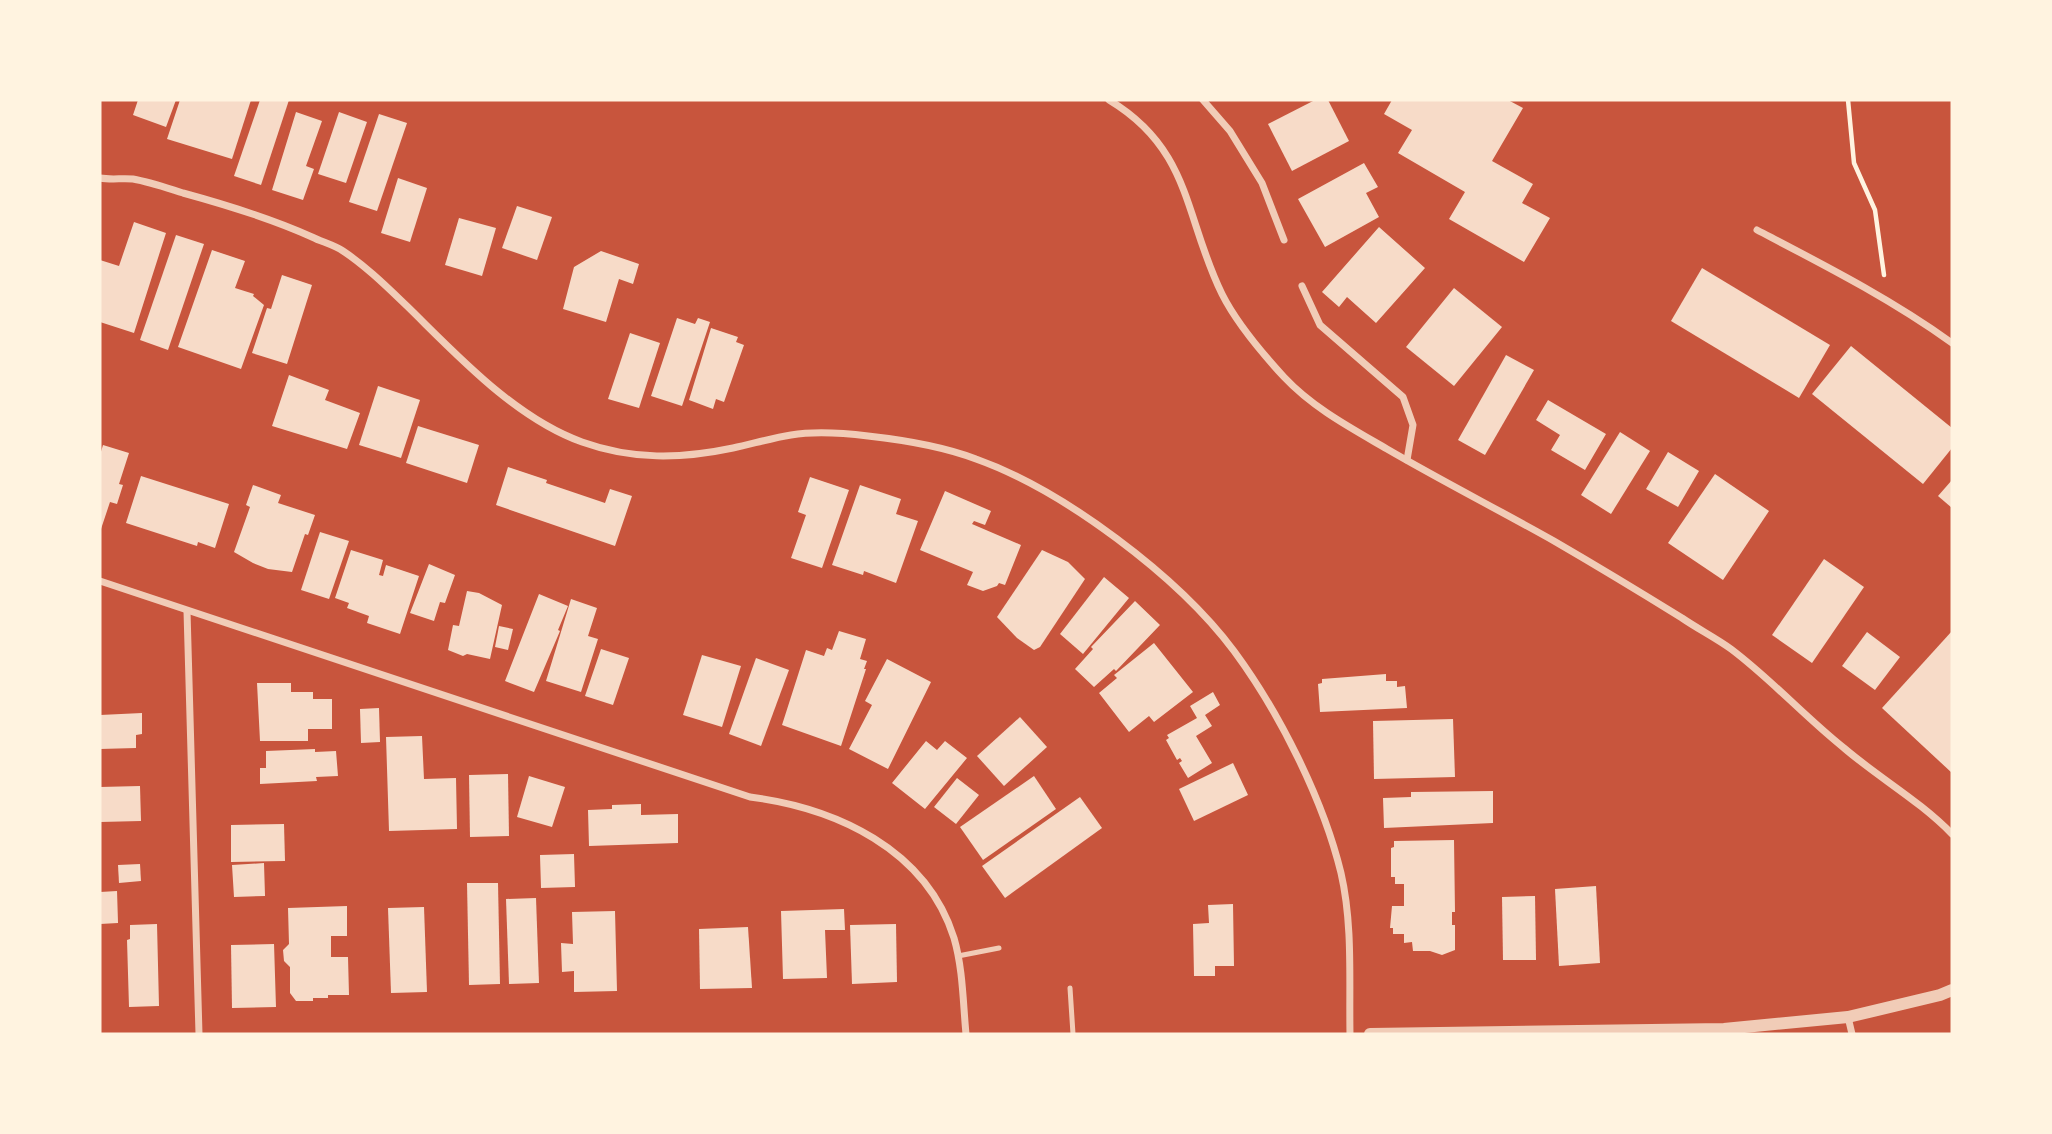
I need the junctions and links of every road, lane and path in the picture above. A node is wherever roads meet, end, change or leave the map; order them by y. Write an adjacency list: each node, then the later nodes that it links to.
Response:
1 (1109, 100): 4 (street)
2 (1203, 100): 7 (street)
3 (1848, 100): 9 (path)
4 (1122, 103): 11 (street)
5 (100, 178): 23 (street)
6 (1757, 230): 9 (street)
7 (1284, 240)
8 (1302, 286): 11 (street)
9 (1890, 301): 10 (street)
10 (1952, 344)
11 (1406, 460): 14 (street)
12 (100, 581): 13 (street)
13 (187, 611): 16 (street); 20 (street)
14 (1952, 834)
15 (999, 948): 16 (lane)
16 (958, 956): 21 (street)
17 (1070, 988): 22 (lane)
18 (1952, 990): 19 (street)
19 (1848, 1017): 24 (street); 25 (street)
20 (198, 1034)
21 (966, 1034)
22 (1073, 1034)
23 (1350, 1034)
24 (1370, 1034)
25 (1852, 1034)

